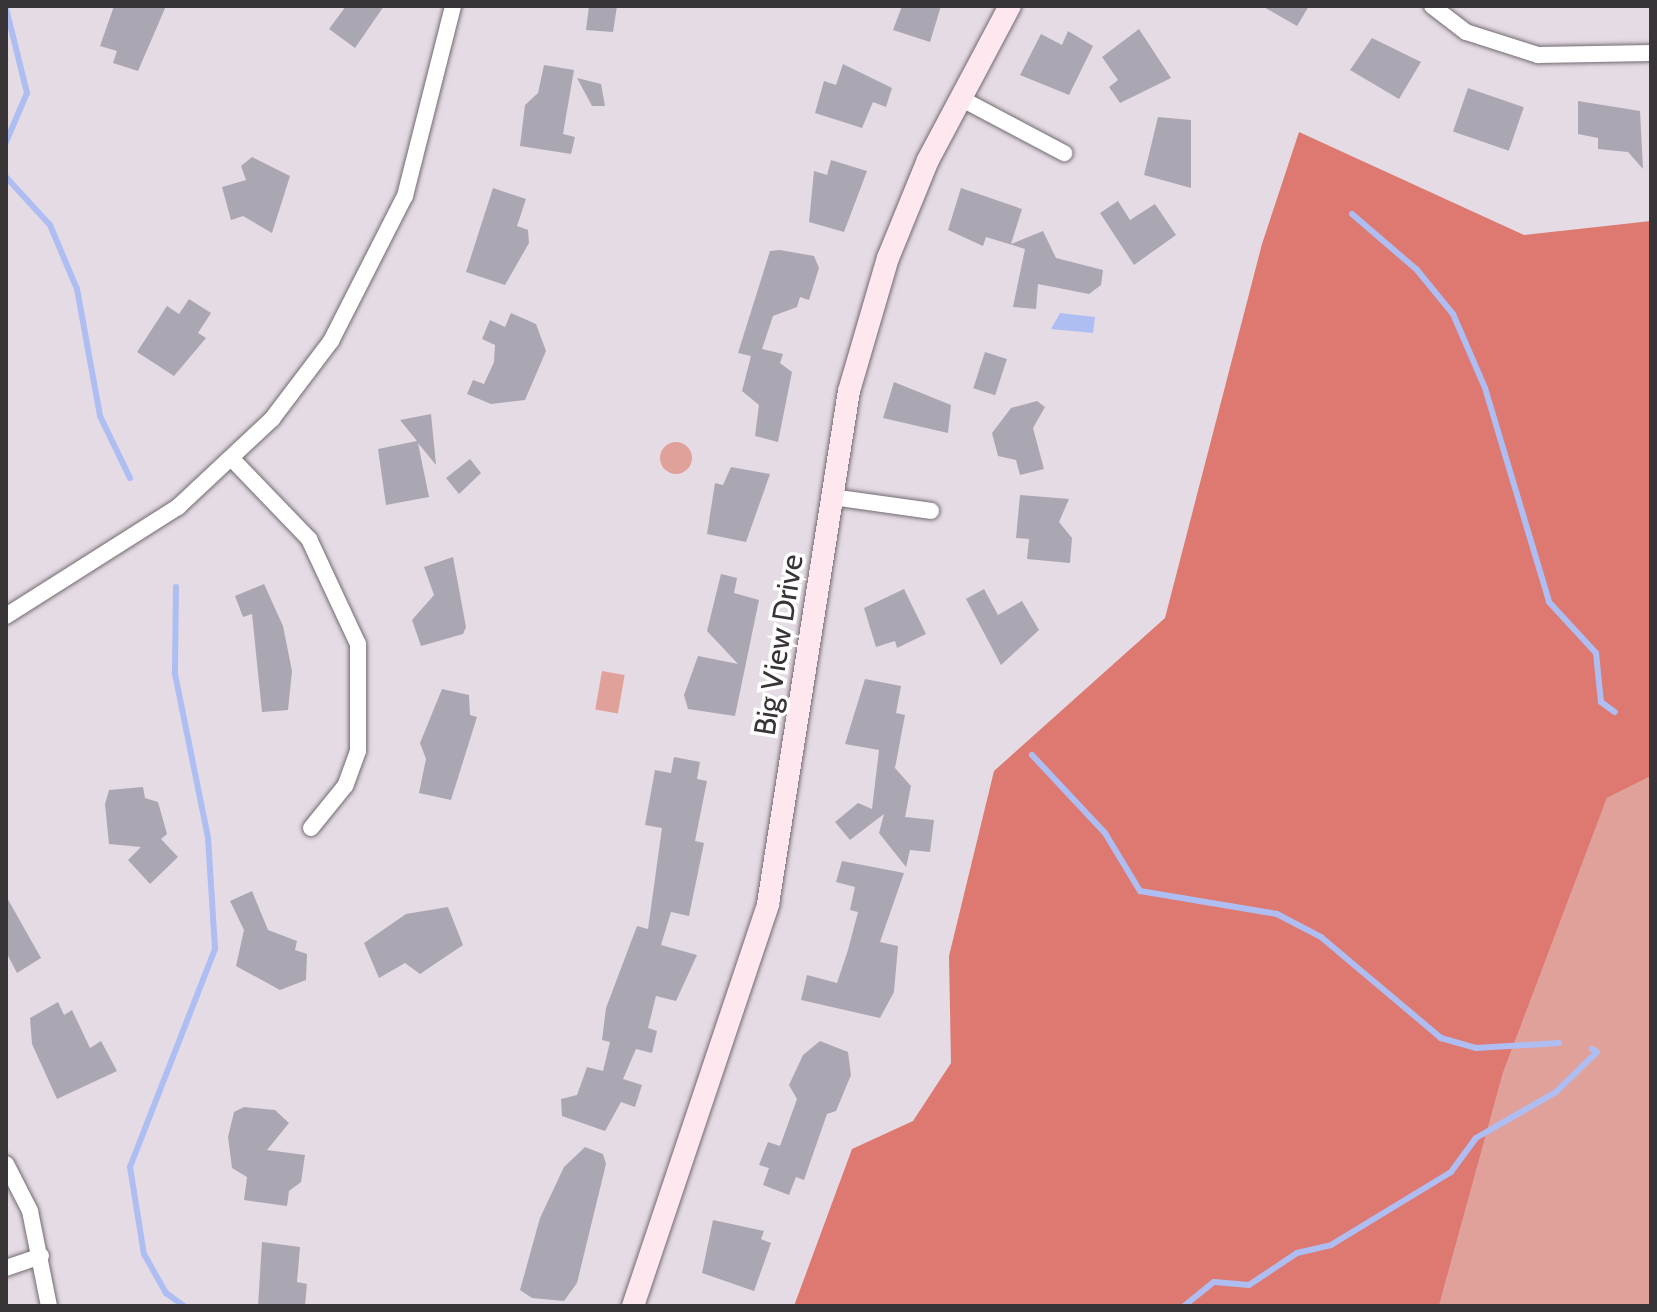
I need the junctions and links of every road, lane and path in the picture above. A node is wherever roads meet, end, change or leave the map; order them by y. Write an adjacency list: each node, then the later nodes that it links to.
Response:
1 (453, 6): 7 (street)
2 (1010, 6): 5 (street, Big View Drive)
3 (1432, 6): 4 (street)
4 (1651, 53)
5 (960, 98): 6 (street); 8 (street, Big View Drive)
6 (1064, 153)
7 (233, 460): 10 (street); 11 (street)
8 (832, 497): 9 (street); 16 (street, Big View Drive)
9 (931, 511)
10 (8, 611)
11 (311, 828)
12 (6, 1164): 13 (street)
13 (41, 1256): 14 (street); 15 (street)
14 (6, 1268)
15 (49, 1306)
16 (633, 1306)

